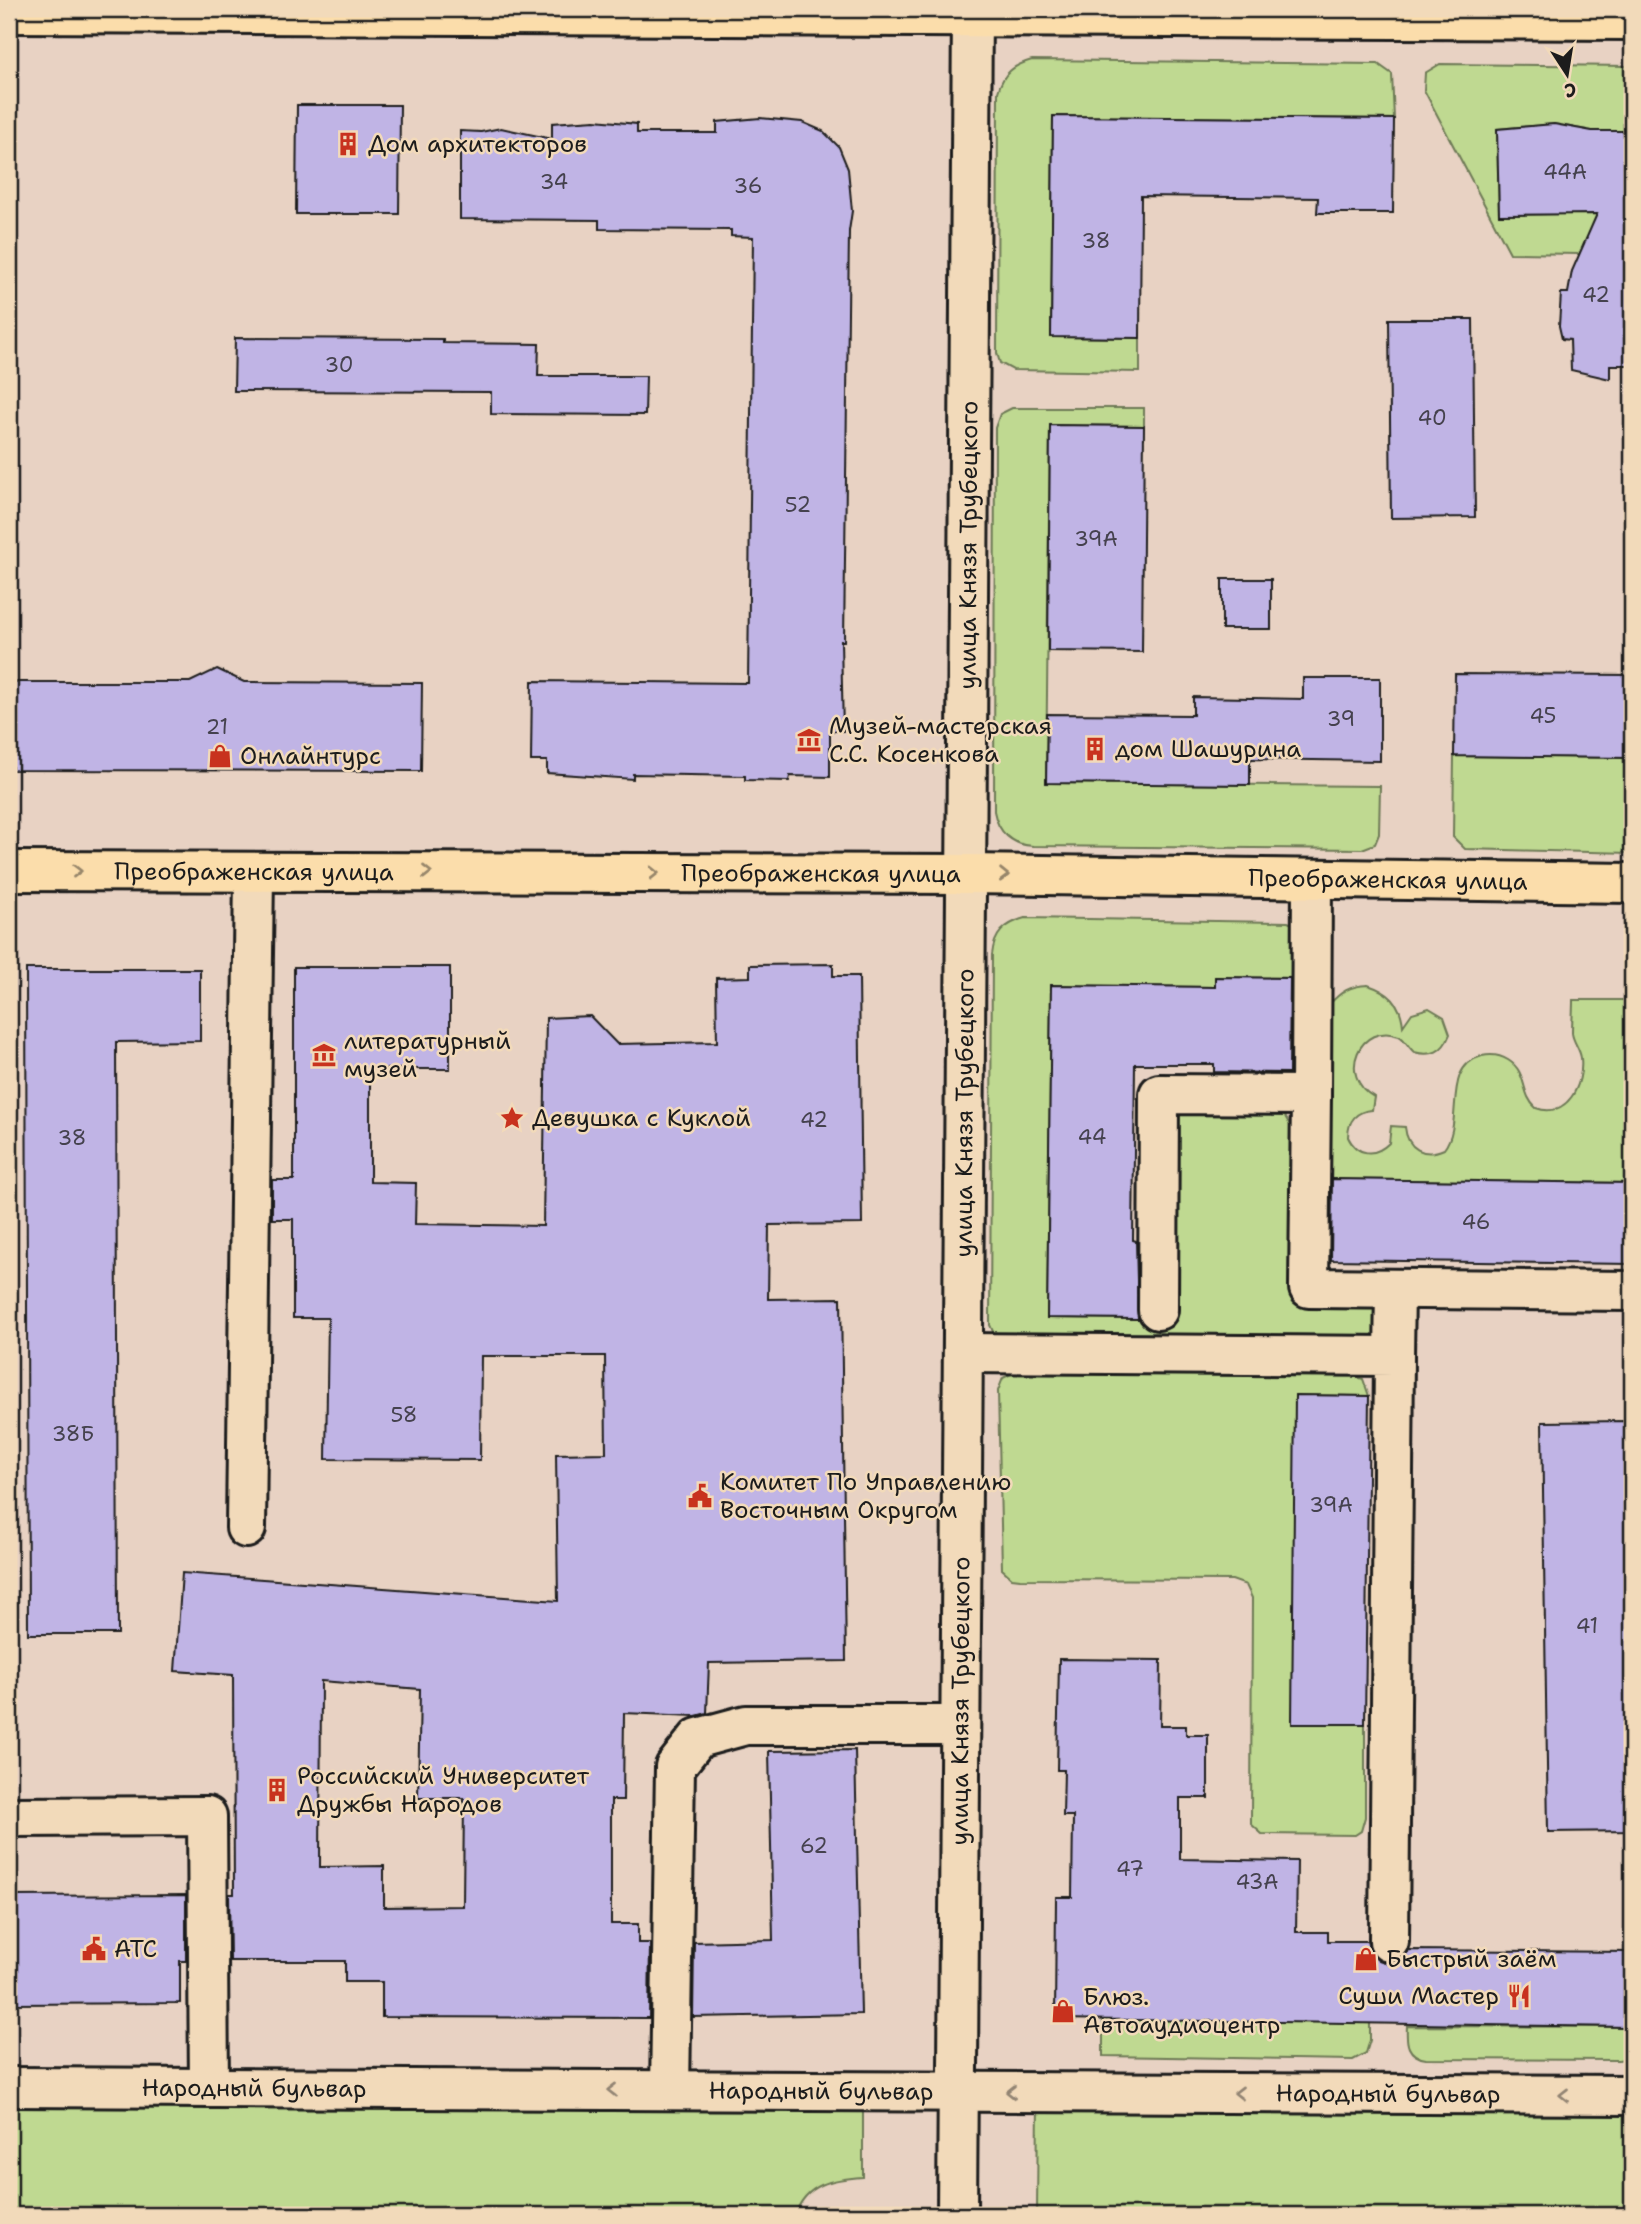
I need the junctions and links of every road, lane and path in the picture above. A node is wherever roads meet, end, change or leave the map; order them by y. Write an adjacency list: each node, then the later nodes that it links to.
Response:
1 (9, 13): 2 (main road)
2 (972, 13): 3 (main road); 6 (street, улица Князя Трубецкого)
3 (1632, 20)
4 (9, 871): 5 (main road, Преображенская улица, one-way to 5)
5 (254, 872): 6 (main road, Преображенская улица, one-way to 6); 15 (street)
6 (966, 874): 7 (main road, Преображенская улица, one-way to 7); 13 (street, улица Князя Трубецкого)
7 (1312, 878): 8 (main road, Преображенская улица); 9 (street)
8 (1632, 883)
9 (1311, 1095): 10 (street); 12 (street)
10 (1395, 1289): 11 (street); 14 (street)
11 (1632, 1291)
12 (1158, 1311)
13 (963, 1353): 14 (street); 16 (street, улица Князя Трубецкого)
14 (1394, 1356): 18 (street)
15 (246, 1528)
16 (960, 1725): 21 (street); 22 (street, улица Князя Трубецкого)
17 (9, 1818): 20 (street)
18 (1389, 1941)
19 (9, 2087): 20 (street, Народный бульвар)
20 (209, 2088): 21 (street, Народный бульвар, one-way to 20)
21 (670, 2090): 22 (street, Народный бульвар)
22 (958, 2092): 23 (street, Народный бульвар, one-way to 22); 24 (street, улица Князя Трубецкого)
23 (1632, 2095)
24 (957, 2215)

